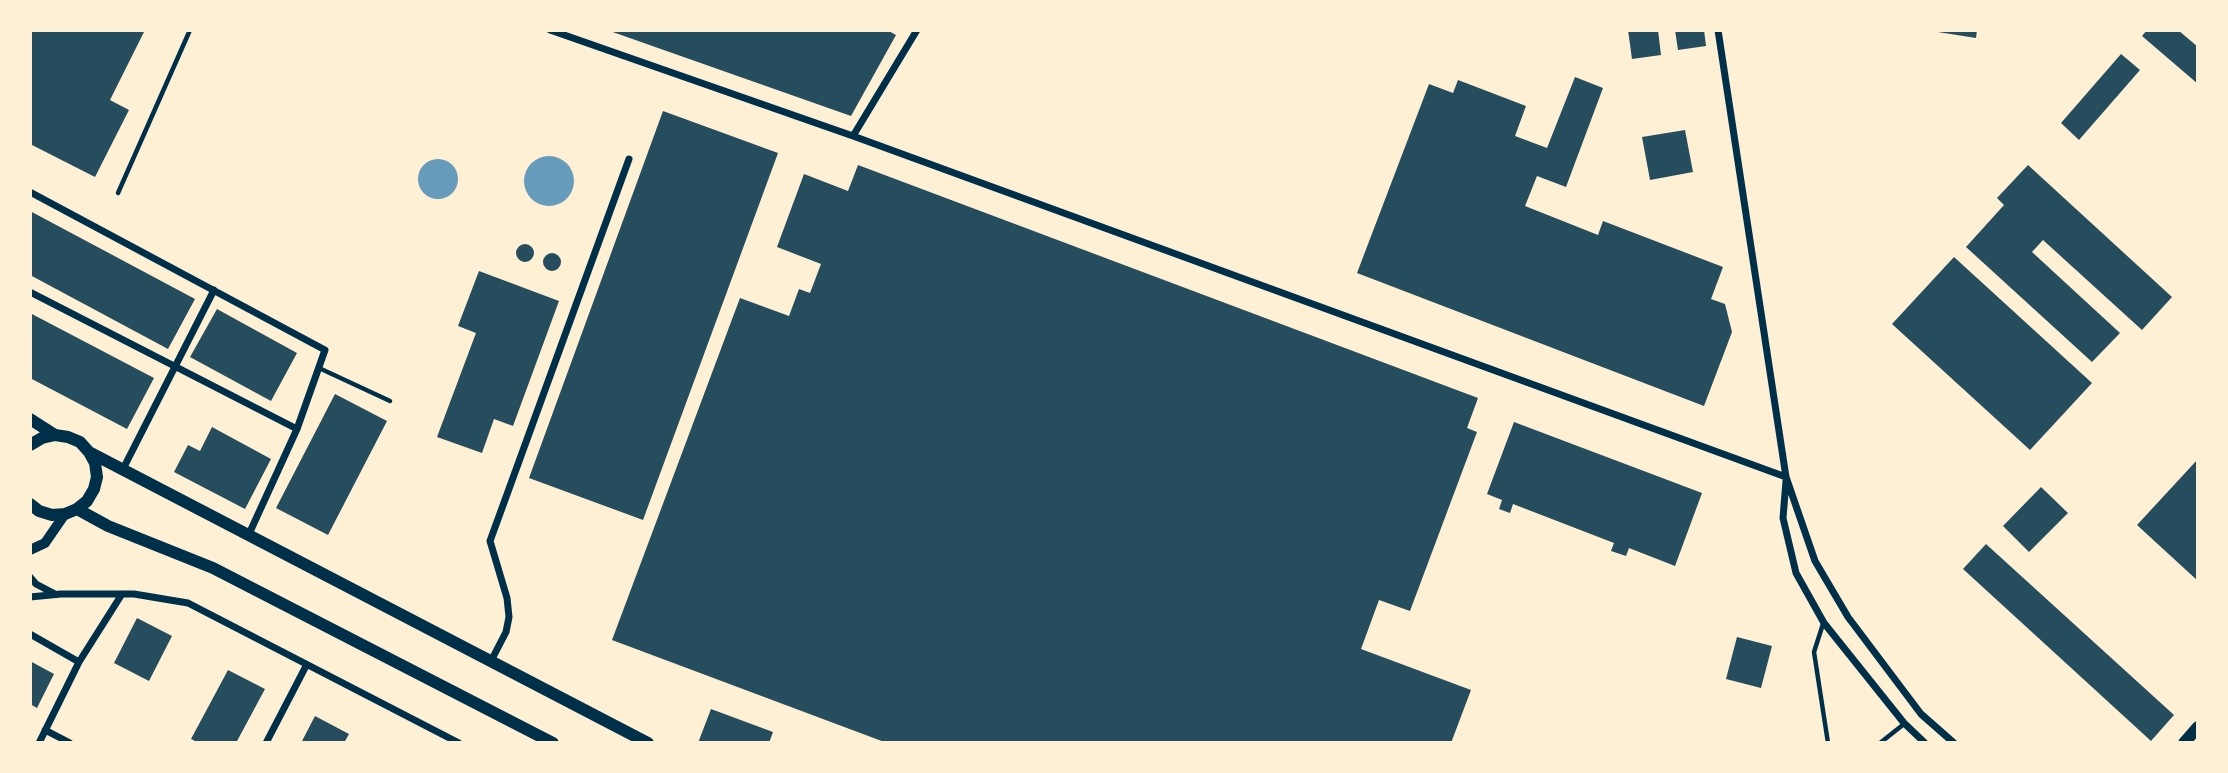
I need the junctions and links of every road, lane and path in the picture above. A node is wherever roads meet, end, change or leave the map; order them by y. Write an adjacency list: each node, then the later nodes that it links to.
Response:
1 (190, 30): 8 (lane)
2 (550, 30): 5 (street)
3 (917, 30): 5 (street)
4 (1718, 30): 20 (street)
5 (853, 136): 20 (street)
6 (629, 159): 31 (street)
7 (30, 192): 9 (street)
8 (118, 193)
9 (214, 290): 11 (street); 12 (street)
10 (30, 292): 11 (street)
11 (175, 366): 15 (street); 19 (street)
12 (319, 368): 13 (lane); 15 (street)
13 (390, 401)
14 (30, 419): 16 (main road)
15 (297, 429): 23 (street)
16 (55, 435): 17 (main road); 18 (main road)
17 (30, 445)
18 (89, 452): 19 (main road); 22 (main road)
19 (123, 469): 23 (main road)
20 (1786, 477): 29 (street); 46 (street)
21 (30, 504): 22 (main road)
22 (71, 512): 24 (street); 41 (main road)
23 (249, 534): 31 (main road)
24 (30, 551)
25 (30, 577): 26 (street)
26 (55, 594): 27 (street); 28 (street)
27 (122, 594): 32 (street); 33 (street)
28 (30, 597)
29 (1824, 623): 34 (street); 43 (lane)
30 (30, 634): 32 (street)
31 (491, 661): 42 (main road)
32 (79, 662): 36 (street)
33 (306, 666): 39 (street); 40 (street)
34 (1904, 723): 44 (lane); 45 (street)
35 (2198, 727): 47 (main road)
36 (45, 730): 37 (street); 38 (street)
37 (39, 743)
38 (70, 743)
39 (266, 743)
40 (459, 743)
41 (553, 743)
42 (648, 743)
43 (1828, 743)
44 (1880, 743)
45 (1925, 743)
46 (1954, 743)
47 (2184, 743)

